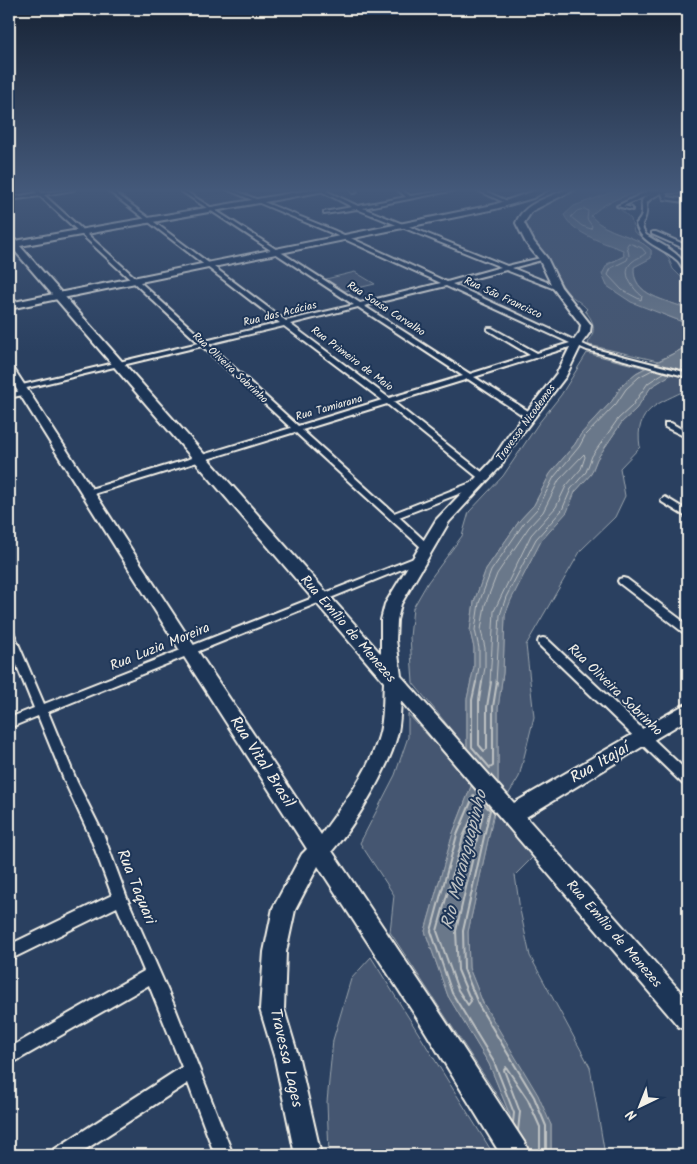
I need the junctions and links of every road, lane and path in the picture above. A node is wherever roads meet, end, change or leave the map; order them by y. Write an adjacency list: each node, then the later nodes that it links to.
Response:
1 (10, 243): 20 (street, Rua Emílio de Menezes)
2 (93, 243): 17 (street, Rua Oliveira Sobrinho)
3 (179, 243): 14 (street, Rua Primeiro de Maio)
4 (265, 243): 12 (street, Rua Sousa Carvalho)
5 (321, 243): 12 (main road)
6 (358, 243): 18 (street, Rua São Francisco)
7 (447, 243): 15 (street)
8 (530, 243): 13 (street, Travessa Nicodemos)
9 (655, 243): 16 (street)
10 (686, 244): 11 (street)
11 (688, 248)
12 (279, 252): 14 (main road); 21 (street, Rua Sousa Carvalho)
13 (543, 258): 15 (street, Rua das Acácias); 19 (street, Travessa Nicodemos)
14 (209, 266): 17 (main road); 23 (street, Rua Primeiro de Maio)
15 (507, 268): 18 (street, Rua das Acácias); 19 (street)
16 (688, 274)
17 (134, 281): 20 (main road); 25 (street, Rua Oliveira Sobrinho)
18 (446, 284): 21 (street, Rua das Acácias); 26 (street, Rua São Francisco)
19 (557, 288): 26 (street, Travessa Nicodemos)
20 (58, 296): 22 (main road); 28 (street, Rua Emílio de Menezes)
21 (358, 304): 23 (street, Rua das Acácias); 31 (street, Rua Sousa Carvalho)
22 (9, 306)
23 (284, 323): 25 (street, Rua das Acácias); 33 (street, Rua Primeiro de Maio)
24 (490, 329): 27 (street)
25 (204, 343): 28 (street, Rua das Acácias); 36 (street, Rua Oliveira Sobrinho)
26 (577, 343): 27 (street, Rua Tamiarana); 30 (street, Rua São Francisco); 34 (street, Travessa Nicodemos)
27 (537, 356): 31 (street, Rua Tamiarana)
28 (119, 364): 32 (street, Rua das Acácias); 38 (street, Rua Emílio de Menezes)
29 (9, 369): 32 (street, Rua Vital Brasil)
30 (688, 374)
31 (470, 378): 33 (street, Rua Tamiarana); 34 (street, Rua Sousa Carvalho)
32 (18, 392): 40 (street, Rua Vital Brasil)
33 (389, 402): 36 (street, Rua Tamiarana); 39 (street, Rua Primeiro de Maio)
34 (530, 416): 39 (street, Travessa Nicodemos)
35 (668, 425): 37 (street)
36 (296, 429): 38 (street, Rua Tamiarana); 43 (street, Rua Oliveira Sobrinho)
37 (688, 436)
38 (199, 458): 40 (street, Rua Tamiarana); 47 (street, Rua Emílio de Menezes)
39 (480, 481): 43 (street); 44 (street, Travessa Nicodemos)
40 (87, 493): 51 (street, Rua Vital Brasil)
41 (665, 500): 42 (street)
42 (688, 515)
43 (393, 516): 44 (street, Rua Oliveira Sobrinho)
44 (426, 547): 45 (street, Travessa Nicodemos)
45 (419, 559): 47 (street, Rua Luzia Moreira); 52 (street, Travessa Nicodemos)
46 (623, 581): 48 (street)
47 (321, 598): 51 (street, Rua Luzia Moreira); 52 (street, Rua Emílio de Menezes)
48 (688, 630)
49 (9, 634): 53 (street, Rua Taquari)
50 (543, 642): 56 (street, Rua Oliveira Sobrinho)
51 (189, 651): 53 (street, Rua Luzia Moreira); 59 (street, Rua Vital Brasil)
52 (393, 681): 58 (street, Rua Emílio de Menezes); 59 (street, Travessa Lages)
53 (40, 710): 55 (street, Rua Luzia Moreira); 60 (street, Rua Taquari)
54 (688, 711): 56 (street, Rua Itajaí)
55 (9, 723)
56 (644, 738): 57 (street, Rua Oliveira Sobrinho); 58 (street, Rua Itajaí)
57 (688, 780)
58 (505, 809): 63 (street, Rua Emílio de Menezes)
59 (320, 852): 68 (street, Travessa Lages); 69 (street, Rua Vital Brasil)
60 (120, 898): 61 (street); 62 (street, Rua Taquari)
61 (9, 953)
62 (152, 974): 64 (street); 65 (street, Rua Taquari)
63 (688, 1018)
64 (9, 1057)
65 (191, 1071): 66 (street); 67 (street, Rua Taquari)
66 (61, 1155)
67 (224, 1155)
68 (308, 1155)
69 (516, 1155)

